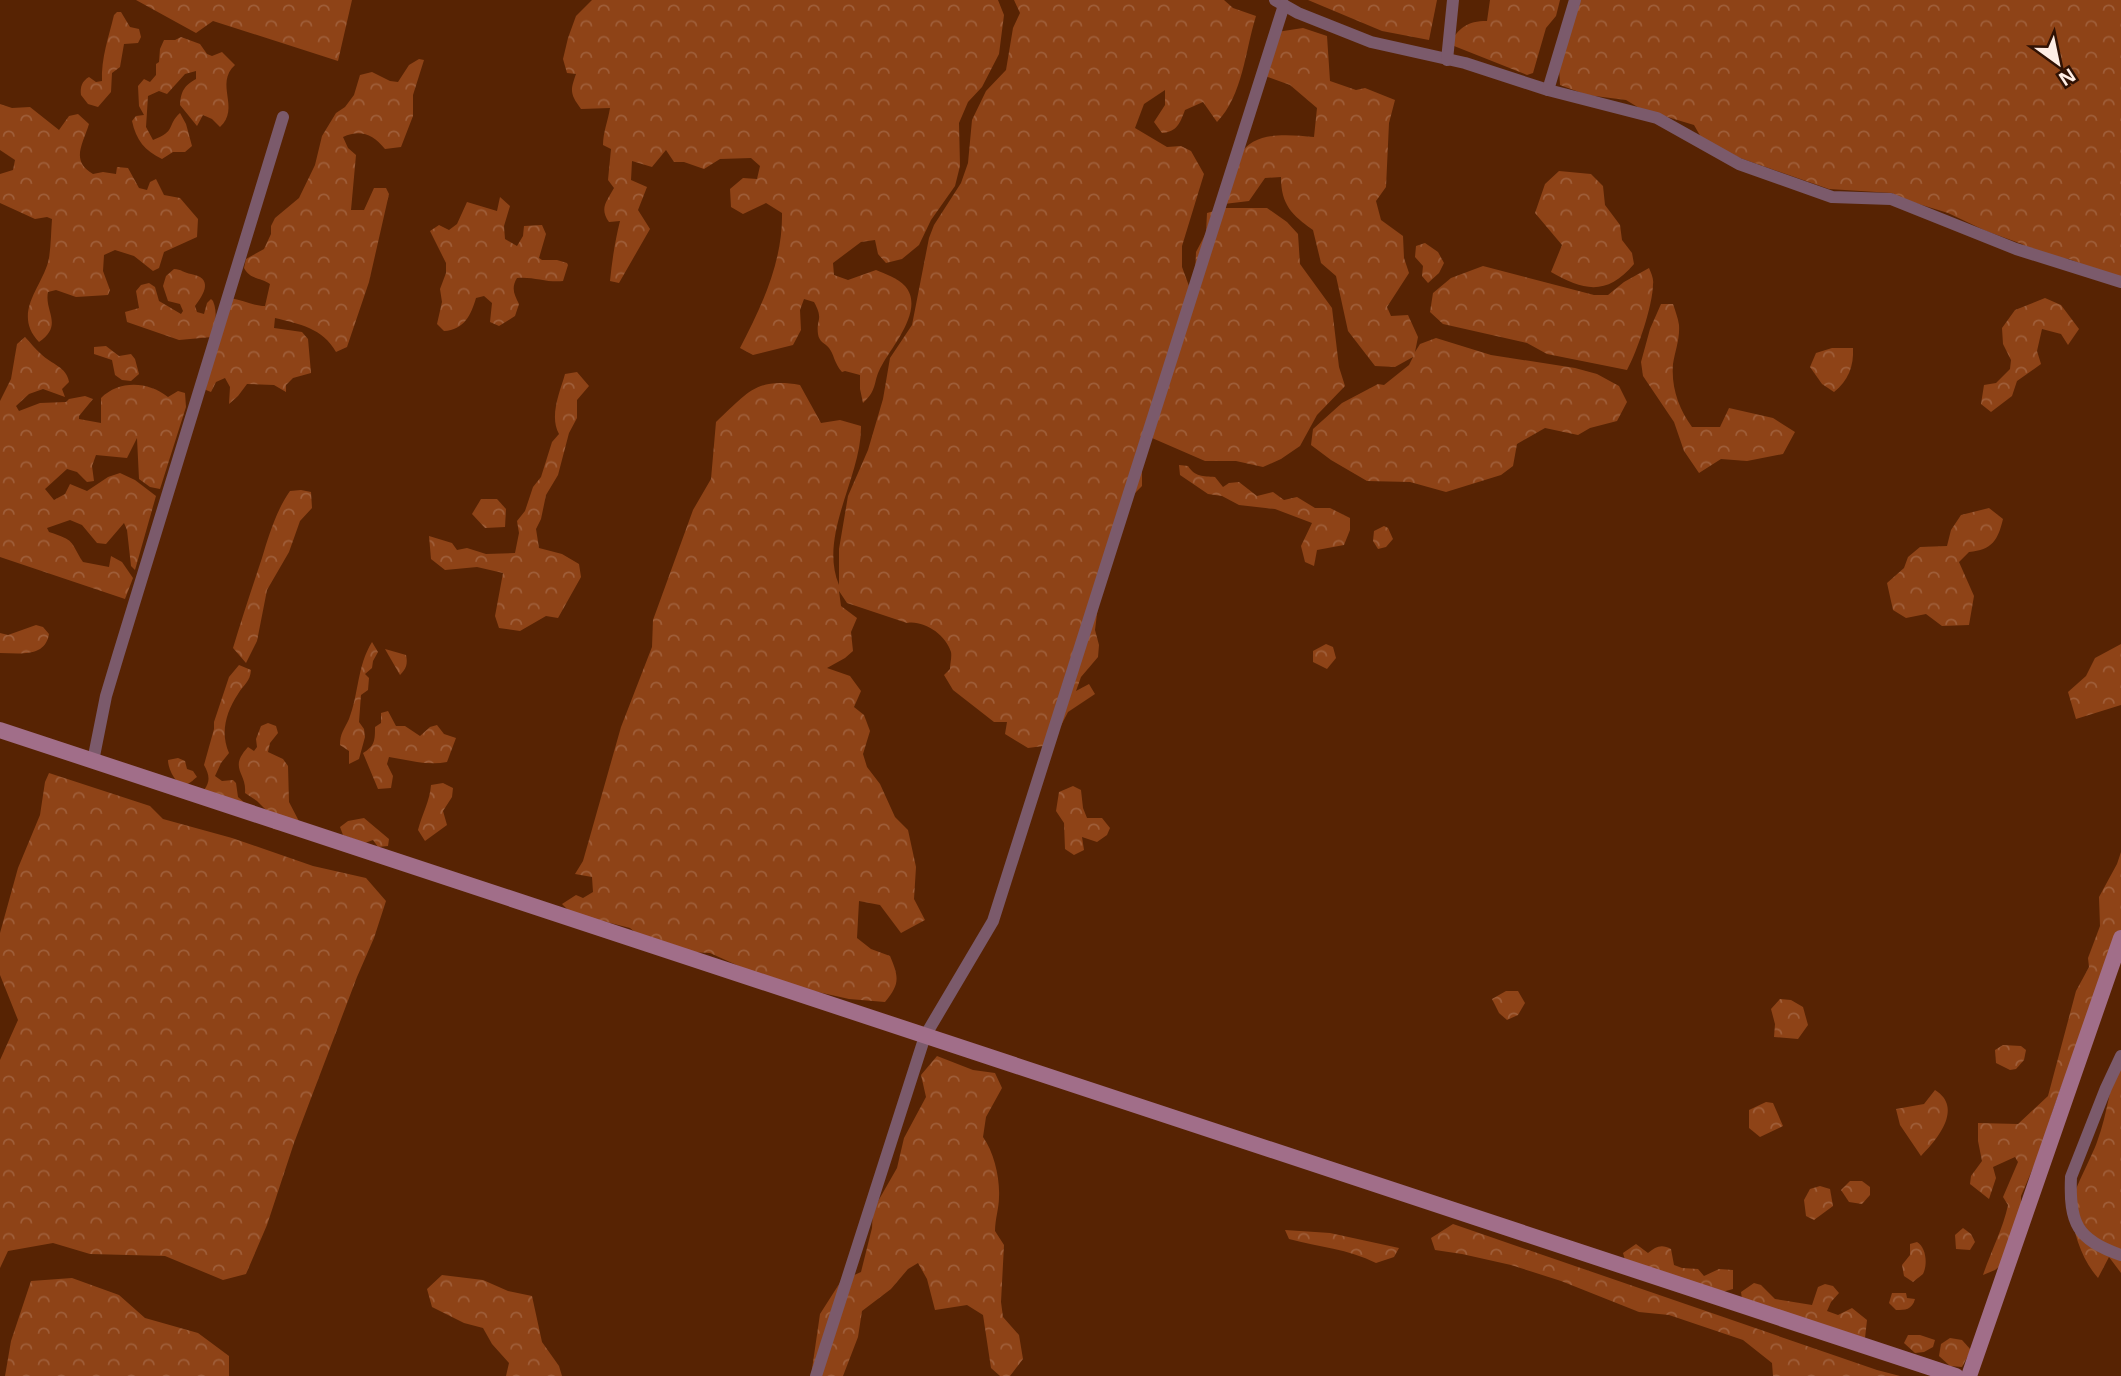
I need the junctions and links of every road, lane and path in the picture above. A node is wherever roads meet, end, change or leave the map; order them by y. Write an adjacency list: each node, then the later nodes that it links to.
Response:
1 (1452, 0): 4 (street)
2 (1575, 0): 5 (street)
3 (1280, 3): 4 (street); 11 (street)
4 (1447, 60): 5 (street)
5 (1548, 90): 7 (street)
6 (283, 117): 9 (street)
7 (2121, 282)
8 (0, 730): 9 (street)
9 (93, 761): 11 (street)
10 (2121, 938): 16 (street)
11 (925, 1036): 14 (street); 15 (street)
12 (2121, 1056): 13 (street)
13 (2121, 1255)
14 (816, 1376)
15 (1956, 1376)
16 (1969, 1376)

